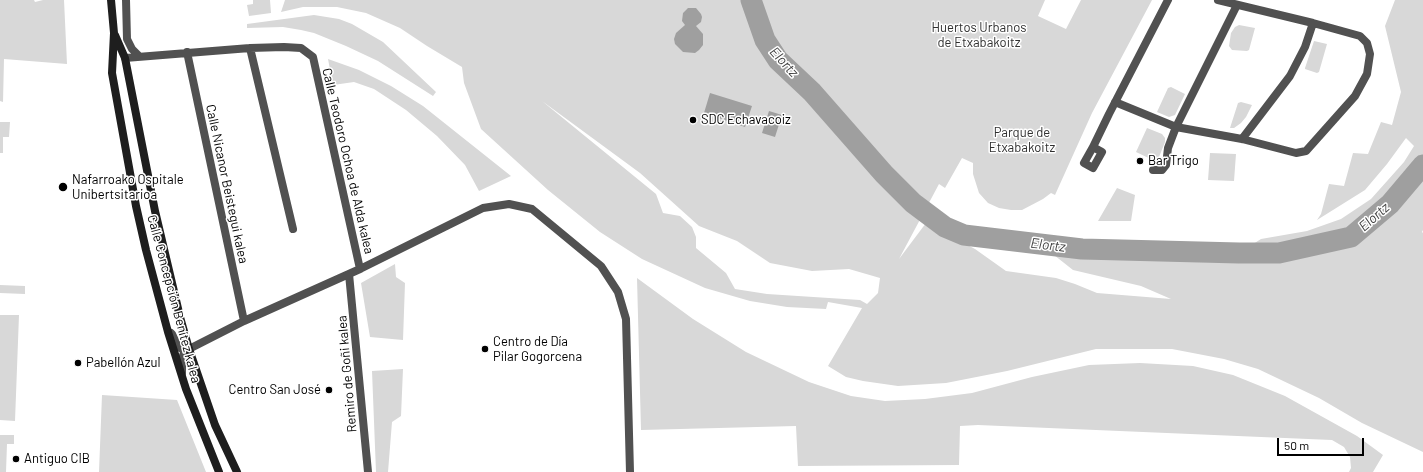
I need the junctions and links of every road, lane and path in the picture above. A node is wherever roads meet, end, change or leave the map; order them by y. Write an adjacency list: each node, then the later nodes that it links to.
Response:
1 (111, 0): 7 (main road, Calle Concepción Benítez kalea)
2 (126, 0): 10 (street)
3 (1168, 0): 12 (street)
4 (1218, 0): 5 (street)
5 (1237, 5): 6 (street); 13 (street)
6 (1313, 23): 14 (street); 14 (street)
7 (114, 33): 11 (main road, Calle Concepción Benítez kalea); 21 (main road, Calle Concepción Benítez kalea)
8 (250, 48): 9 (street, Calle Teodoro Ochoa de Alda kalea); 17 (street); 18 (street, Calle Teodoro Ochoa de Alda kalea)
9 (187, 52): 10 (street, Calle Teodoro Ochoa de Alda kalea); 20 (street, Calle Nicanor Beistegui kalea)
10 (139, 56): 11 (street, Calle Teodoro Ochoa de Alda kalea)
11 (125, 58): 22 (main road, Calle Concepción Benítez kalea)
12 (1115, 102): 13 (street); 15 (street)
13 (1176, 127): 14 (street); 16 (street)
14 (1242, 139)
15 (1093, 147)
16 (1153, 170)
17 (293, 229)
18 (360, 269): 19 (street, Calle Teodoro Ochoa de Alda kalea); 27 (street, Calle Teodoro Ochoa de Alda kalea)
19 (349, 274): 20 (street, Calle Teodoro Ochoa de Alda kalea); 26 (street, Remiro de Goñi kalea)
20 (244, 321): 22 (street, Calle Teodoro Ochoa de Alda kalea)
21 (168, 332): 22 (street); 23 (main road, Calle Concepción Benítez kalea)
22 (189, 349): 23 (street); 25 (main road, Calle Concepción Benítez kalea)
23 (182, 378): 24 (main road, Calle Concepción Benítez kalea)
24 (219, 472)
25 (237, 472)
26 (368, 472)
27 (630, 472)

